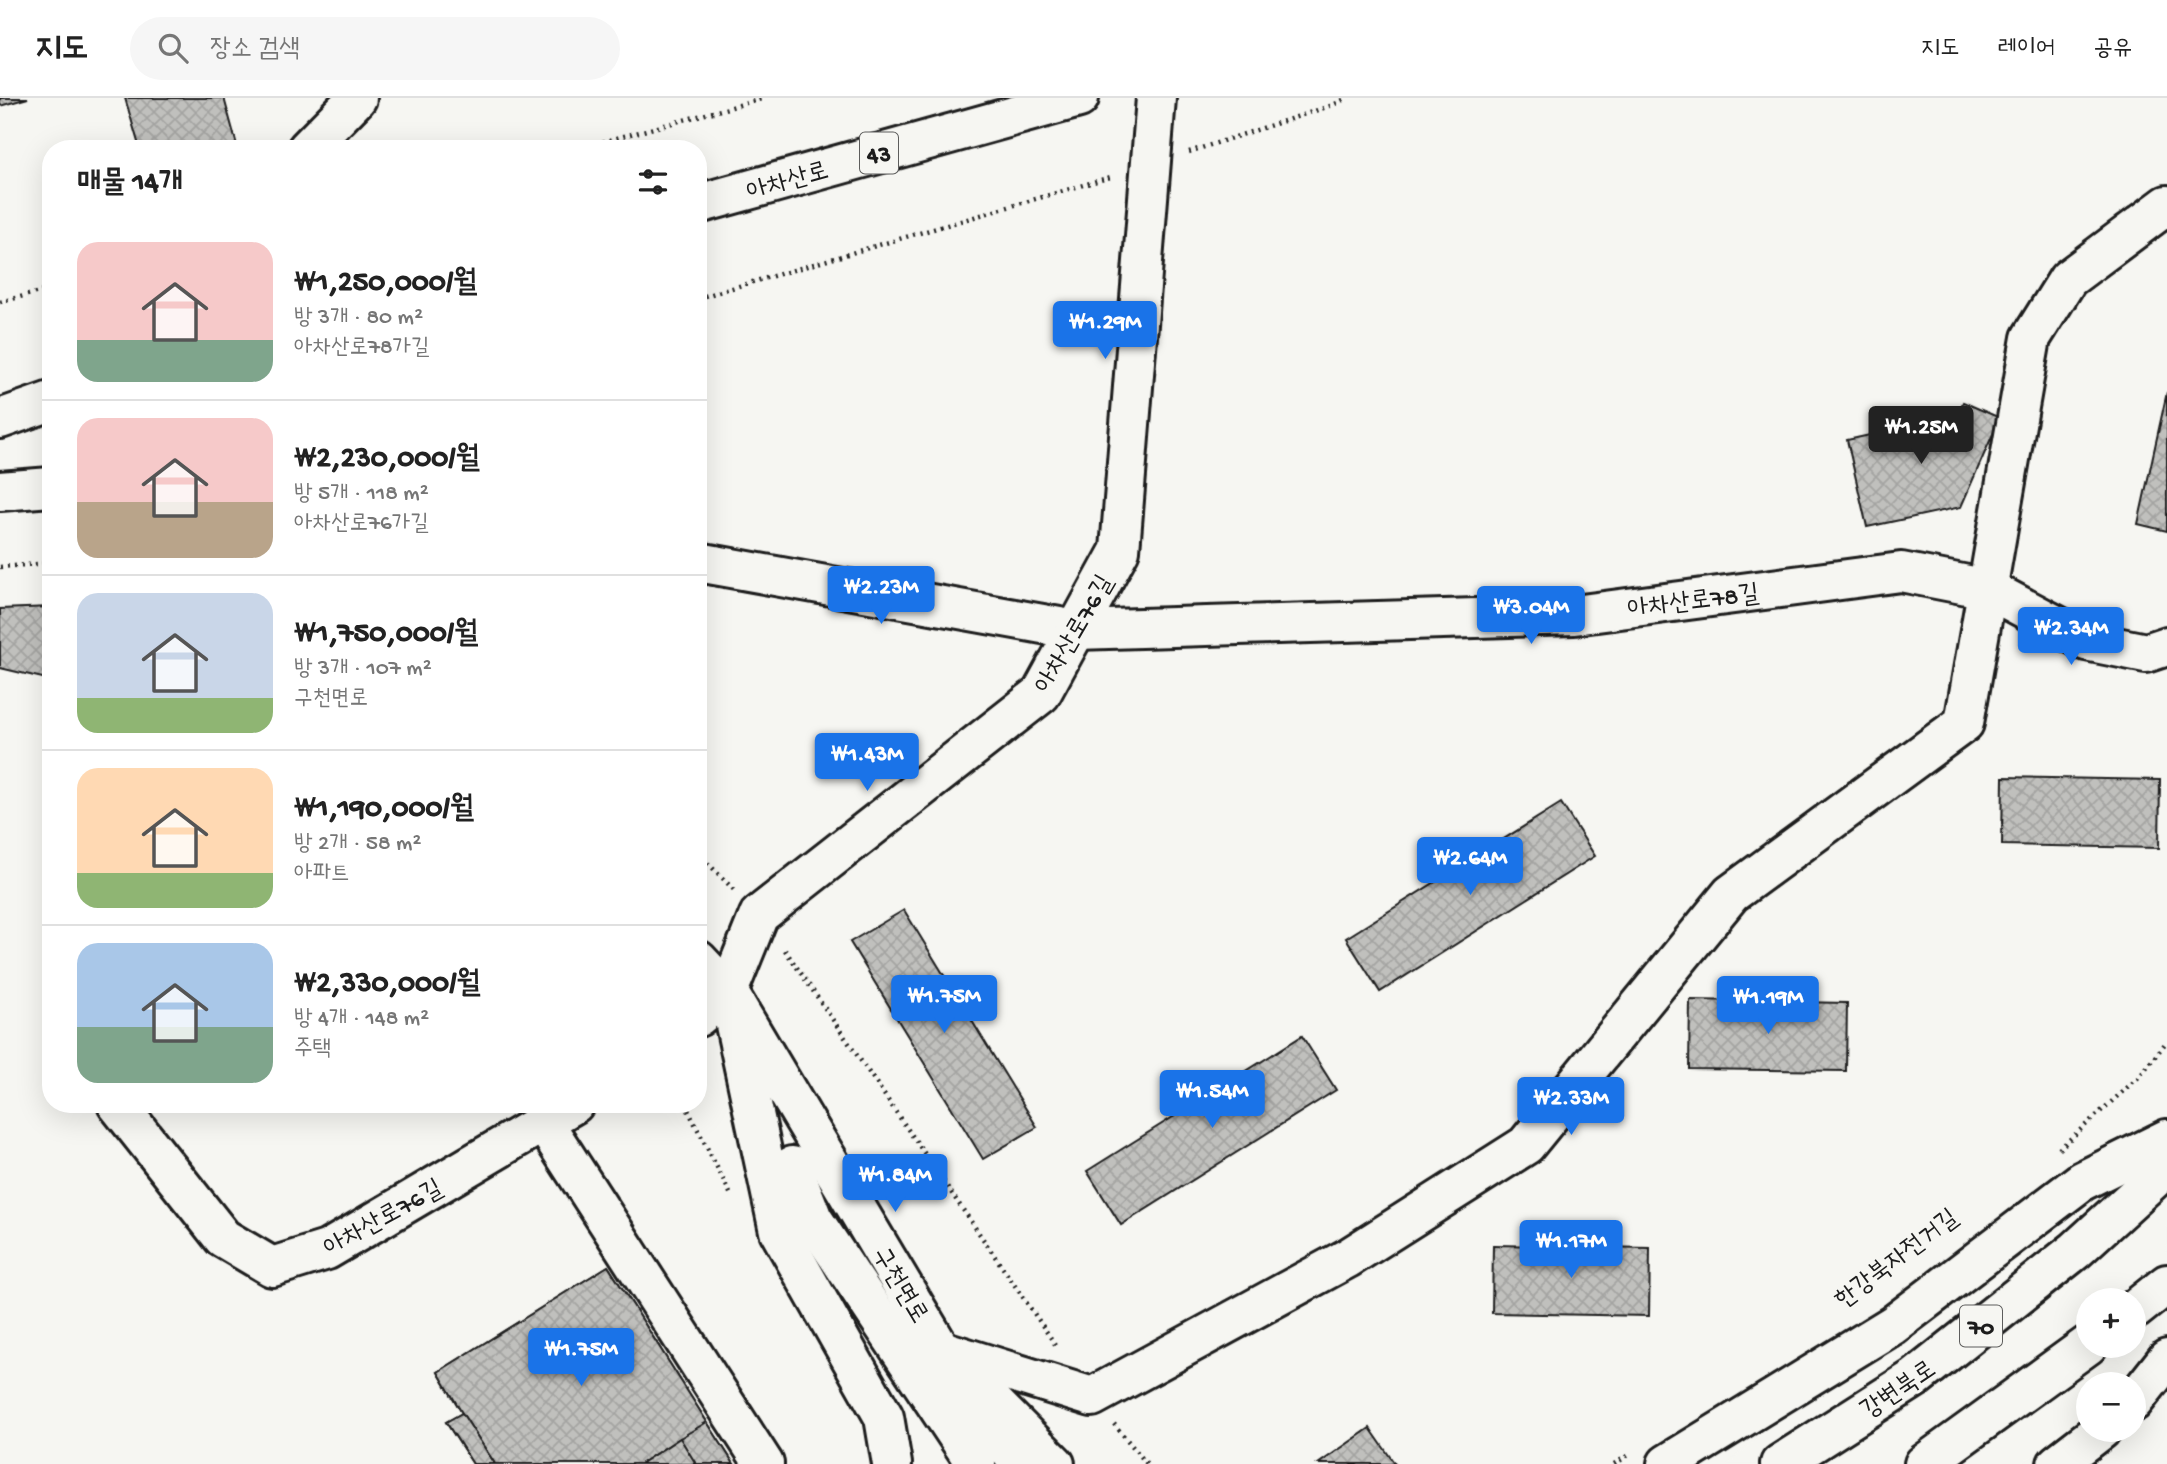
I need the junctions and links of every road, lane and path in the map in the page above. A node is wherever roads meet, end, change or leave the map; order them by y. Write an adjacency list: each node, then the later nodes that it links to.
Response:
1 (357, 98): 6 (main road)
2 (765, 98): 7 (path)
3 (1156, 98): 8 (main road, 아차산로76길)
4 (1347, 98): 8 (path)
5 (1062, 100): 9 (main road, 아차산로 / 43)
6 (316, 140)
7 (609, 140)
8 (1151, 165): 12 (path); 22 (main road, 아차산로76길)
9 (707, 201)
10 (2167, 205): 21 (main road)
11 (42, 291): 13 (path)
12 (707, 295)
13 (0, 302)
14 (42, 404): 15 (main road)
15 (0, 419)
16 (42, 488): 17 (main road)
17 (0, 491)
18 (707, 564): 22 (main road, 아차산로78길)
19 (42, 565): 20 (path)
20 (0, 567)
21 (1988, 589): 22 (main road, 아차산로78길); 23 (main road, 아차산로78길); 45 (main road)
22 (1076, 630): 25 (main road, 아차산로76길)
23 (2167, 646)
24 (707, 862): 25 (path)
25 (759, 915): 27 (main road, 아차산로76길); 41 (path)
26 (707, 970): 27 (main road, 구천면로)
27 (728, 992): 28 (main road, 아차산로76길); 40 (main road, 구천면로); 49 (main road)
28 (707, 1010)
29 (2167, 1041): 34 (path)
30 (124, 1113): 32 (main road, 아차산로76길)
31 (690, 1113): 37 (path)
32 (559, 1114): 48 (main road)
33 (2167, 1139): 47 (main road)
34 (2058, 1150)
35 (792, 1166): 50 (main road)
36 (2167, 1167): 55 (main road, 강변북로 / 70)
37 (733, 1199)
38 (2167, 1283): 39 (main road)
39 (2146, 1300)
40 (941, 1350): 45 (main road); 51 (main road, 구천면로); 52 (main road)
41 (1061, 1352)
42 (2076, 1354): 56 (main road)
43 (2167, 1359): 44 (main road)
44 (2146, 1386)
45 (1092, 1397): 53 (path)
46 (2085, 1442): 57 (main road)
47 (1652, 1457): 54 (path)
48 (764, 1464)
49 (892, 1464)
50 (976, 1464)
51 (1018, 1464)
52 (1055, 1464)
53 (1147, 1464)
54 (1614, 1464)
55 (1780, 1464)
56 (1924, 1464)
57 (2057, 1464)

